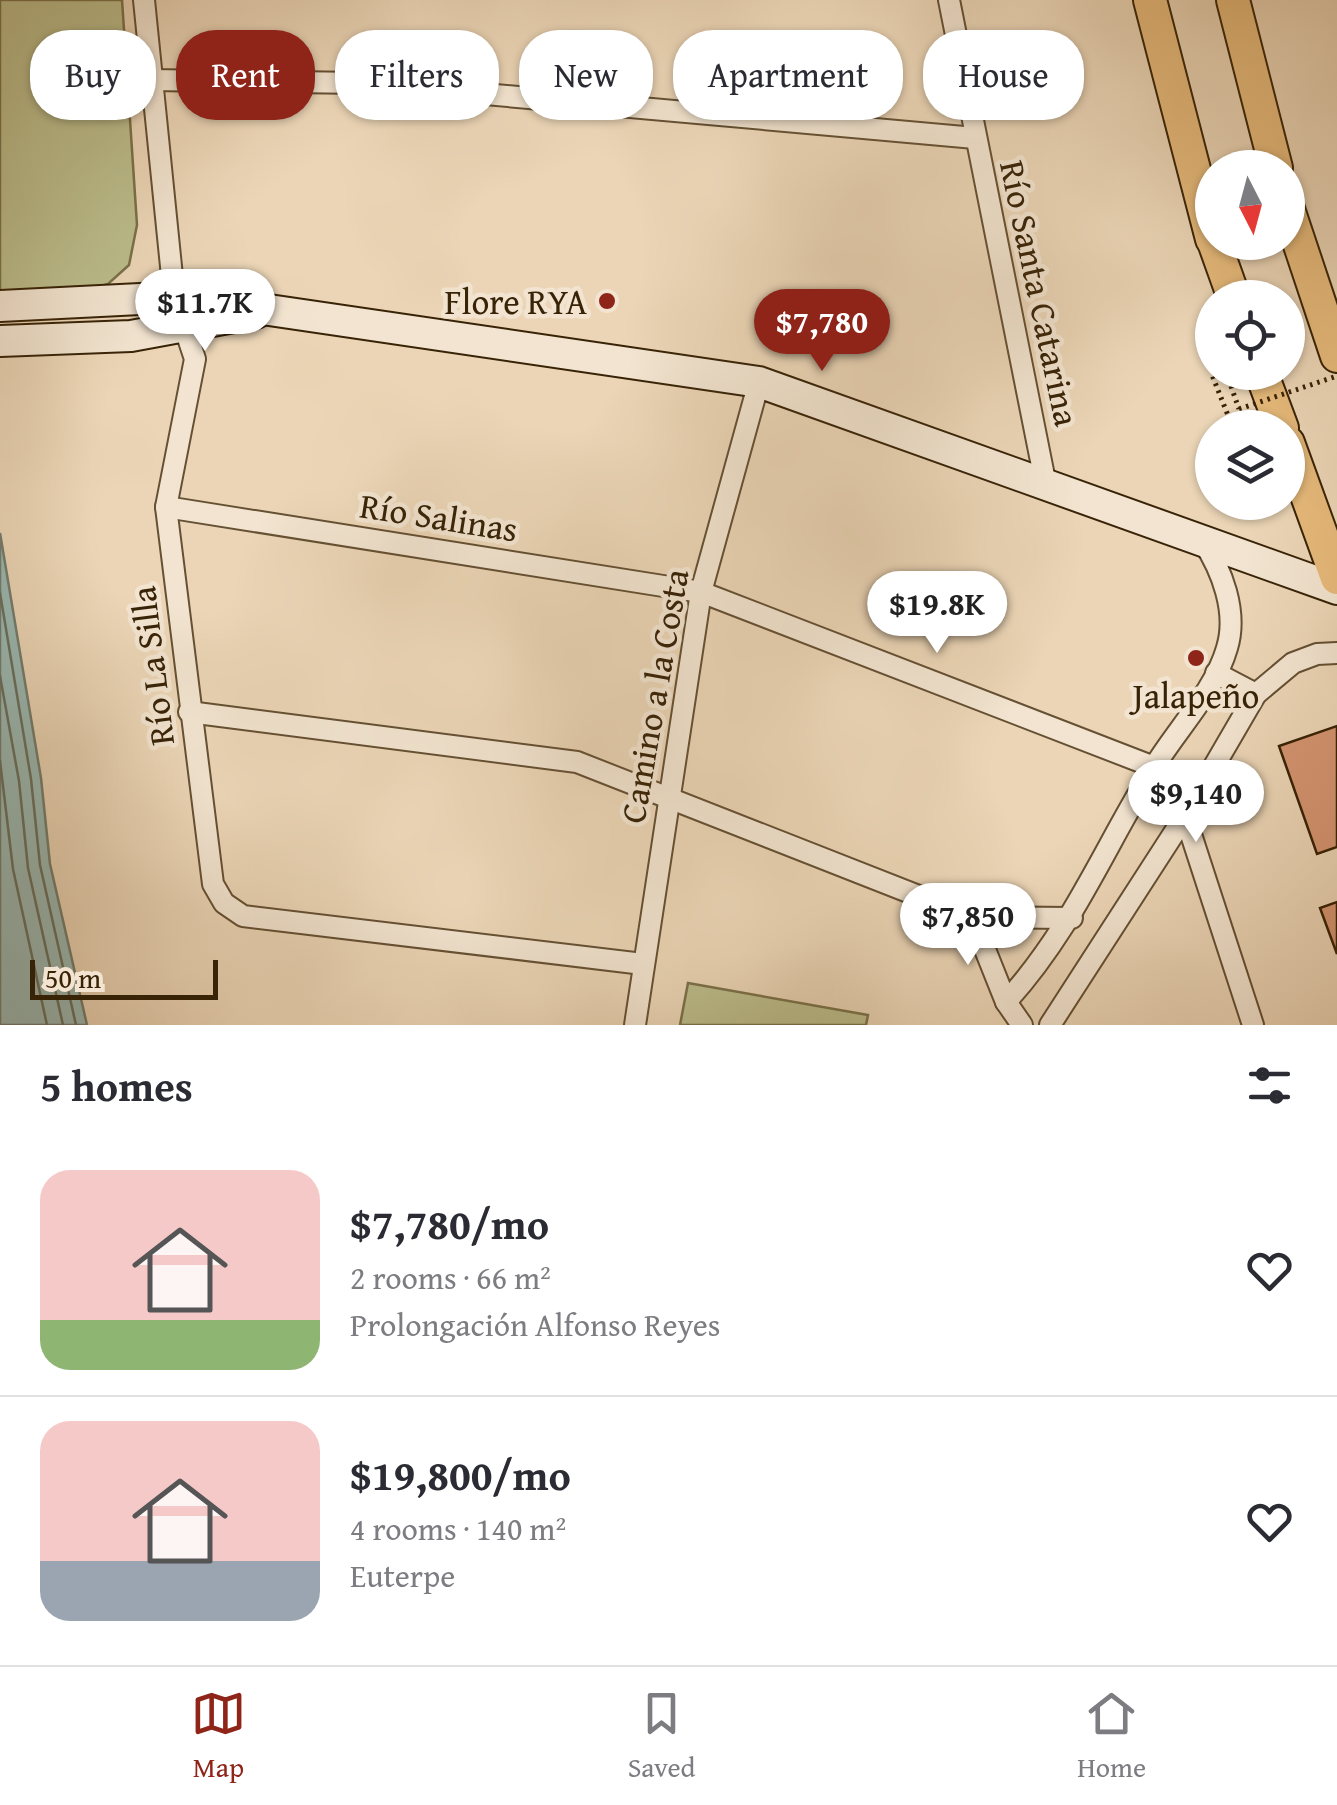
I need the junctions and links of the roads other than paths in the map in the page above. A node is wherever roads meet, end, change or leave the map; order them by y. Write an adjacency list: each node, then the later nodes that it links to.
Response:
1 (144, 0): 5 (street, Río La Silla)
2 (948, 0): 8 (street, Río Santa Catarina)
3 (1150, 0): 10 (main road)
4 (1233, 0): 9 (main road)
5 (146, 30)
6 (156, 80): 8 (street)
7 (154, 120): 12 (street, Río La Silla)
8 (975, 138): 19 (street, Río Santa Catarina)
9 (1271, 150)
10 (1195, 172)
11 (1305, 260): 17 (main road)
12 (174, 296): 13 (street); 14 (street); 15 (street, Río La Silla)
13 (0, 306)
14 (269, 310): 15 (street); 18 (street)
15 (186, 328): 16 (street); 21 (street, Río La Silla)
16 (0, 341)
17 (1337, 356)
18 (758, 382): 19 (street); 25 (street, Camino a la Costa)
19 (1045, 482): 22 (street)
20 (1305, 490): 23 (main road)
21 (166, 507): 25 (street, Río Salinas); 29 (street, Río La Silla)
22 (1202, 539): 24 (street); 27 (street)
23 (1337, 578)
24 (1337, 589)
25 (701, 592): 30 (street, Río Salinas); 31 (street, Camino a la Costa)
26 (1337, 654): 28 (street)
27 (1216, 673): 28 (street); 30 (street)
28 (1256, 694): 32 (street)
29 (189, 712): 31 (street); 35 (street, Río La Silla)
30 (1154, 767): 34 (street)
31 (668, 797): 33 (street); 35 (street, Camino a la Costa)
32 (1186, 816): 39 (street); 40 (street)
33 (972, 917): 34 (street); 36 (street)
34 (1072, 918): 36 (street)
35 (643, 964): 37 (street, Camino a la Costa)
36 (1006, 1002): 38 (street)
37 (634, 1025)
38 (1022, 1025)
39 (1050, 1025)
40 (1253, 1025)

